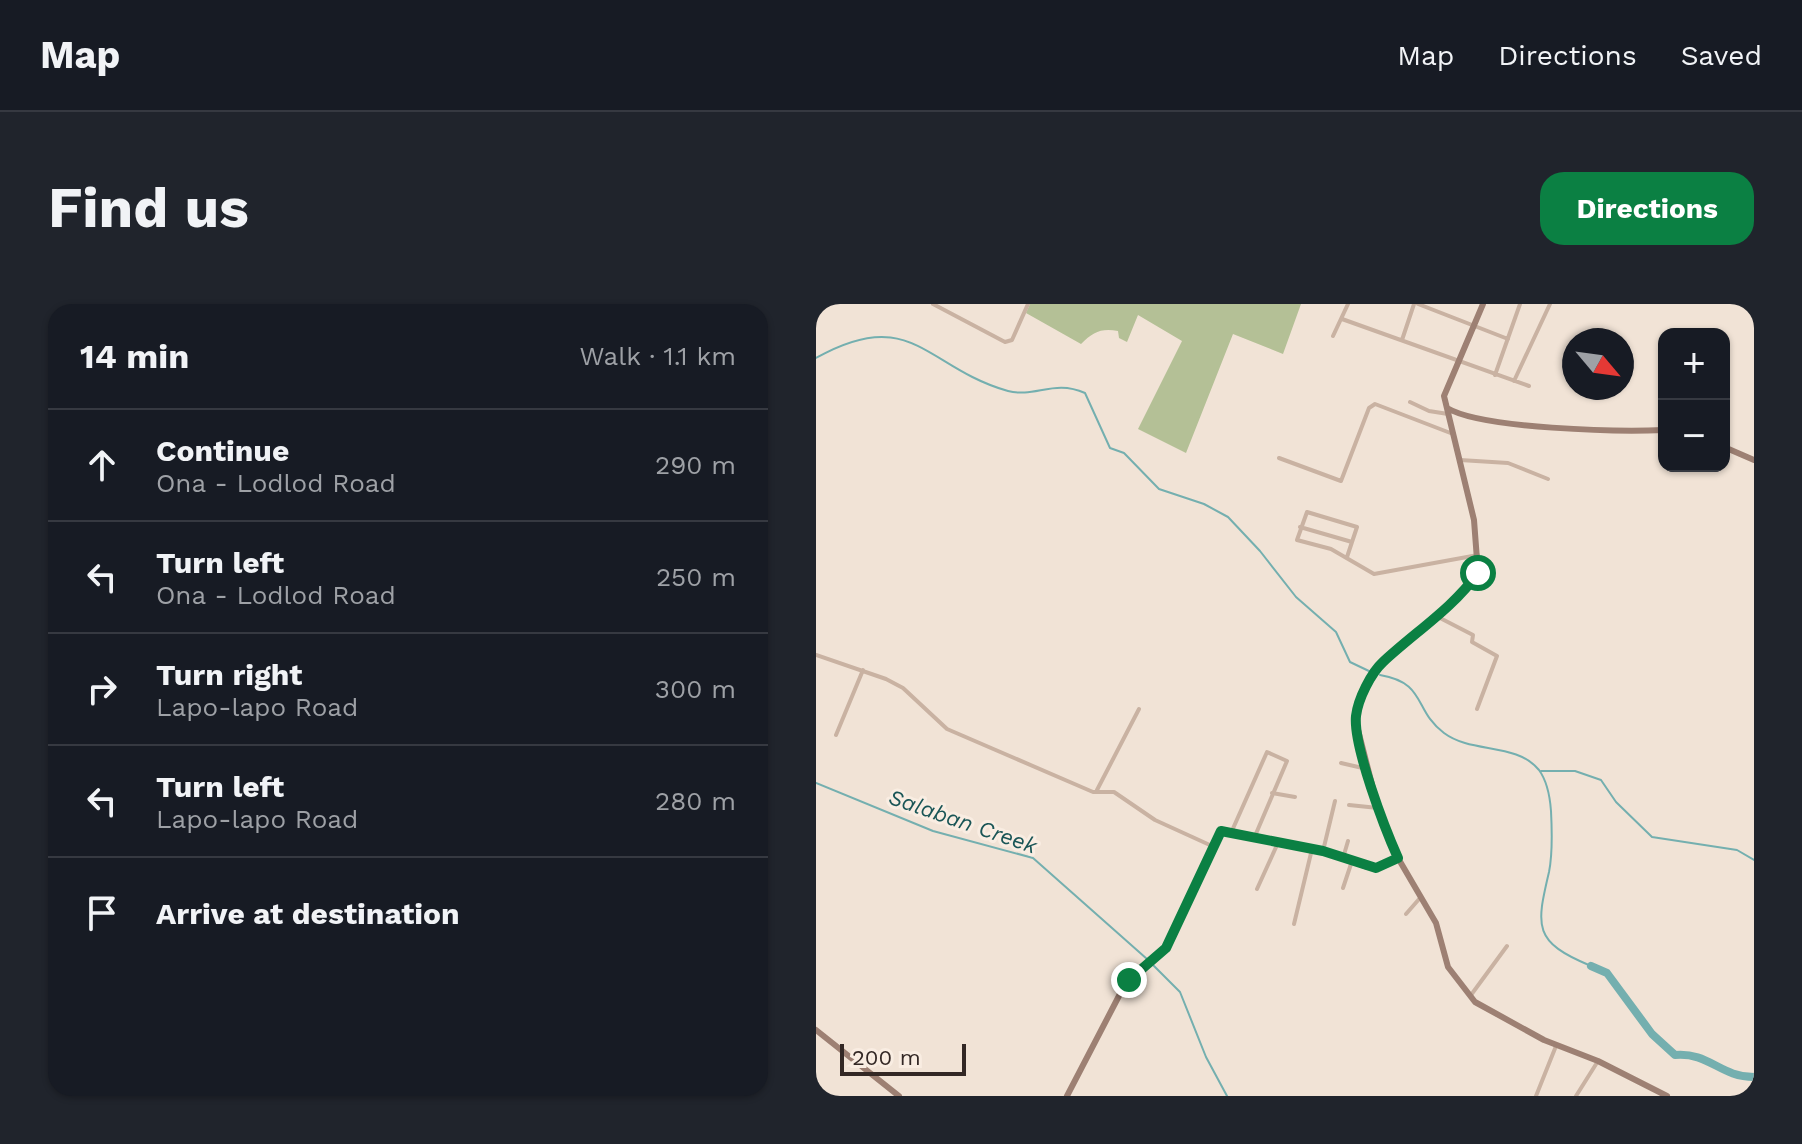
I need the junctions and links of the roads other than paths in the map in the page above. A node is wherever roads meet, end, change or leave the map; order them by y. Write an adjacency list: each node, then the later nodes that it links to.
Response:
1 (933, 304): 2 (street)
2 (1028, 304)
3 (1348, 304): 8 (street)
4 (1416, 304): 9 (street); 12 (street)
5 (1483, 304): 9 (main road)
6 (1520, 304): 11 (street)
7 (1548, 305): 15 (street)
8 (1342, 319): 10 (street); 12 (street)
9 (1473, 326): 11 (street); 13 (main road)
10 (1333, 336)
11 (1508, 339): 14 (street)
12 (1402, 340): 13 (street)
13 (1458, 362): 14 (street); 18 (main road)
14 (1495, 375): 15 (street)
15 (1514, 381): 16 (street)
16 (1529, 386)
17 (1410, 402): 18 (street)
18 (1448, 411): 19 (main road); 20 (main road)
19 (1658, 430)
20 (1453, 434): 22 (street); 23 (main road)
21 (1730, 450): 24 (main road)
22 (1279, 458)
23 (1460, 460): 25 (street); 28 (main road)
24 (1754, 460)
25 (1548, 479)
26 (1300, 527): 27 (street); 27 (street); 29 (street)
27 (1352, 543): 29 (street)
28 (1479, 555): 29 (street); 30 (main road)
29 (1347, 557)
30 (1437, 616): 34 (street); 39 (main road)
31 (816, 655): 32 (street)
32 (863, 670): 35 (street); 40 (street)
33 (1139, 709): 40 (street)
34 (1477, 709)
35 (836, 735)
36 (1291, 754): 37 (street)
37 (1287, 761): 41 (street); 46 (street)
38 (1341, 763): 39 (street)
39 (1367, 769): 45 (main road)
40 (1096, 792): 50 (street)
41 (1272, 793): 42 (street); 47 (street)
42 (1295, 797)
43 (1335, 801): 52 (street)
44 (1349, 805): 45 (street)
45 (1378, 808): 54 (main road)
46 (1231, 833): 47 (main road); 50 (main road)
47 (1255, 838): 49 (main road)
48 (1348, 841): 53 (street)
49 (1277, 845): 51 (main road); 57 (street)
50 (1212, 846): 67 (main road)
51 (1312, 849): 52 (main road); 60 (street)
52 (1323, 851): 53 (main road)
53 (1343, 858): 55 (main road)
54 (1398, 858): 55 (main road); 58 (main road)
55 (1352, 861): 56 (street)
56 (1343, 888)
57 (1257, 889)
58 (1422, 896): 59 (street); 62 (main road)
59 (1406, 914)
60 (1294, 924)
61 (1507, 946): 62 (street)
62 (1470, 997): 64 (main road)
63 (816, 1030): 66 (main road)
64 (1556, 1046): 65 (main road); 68 (street)
65 (1598, 1061): 69 (street); 70 (main road)
66 (899, 1096)
67 (1067, 1096)
68 (1536, 1096)
69 (1576, 1096)
70 (1667, 1096)

